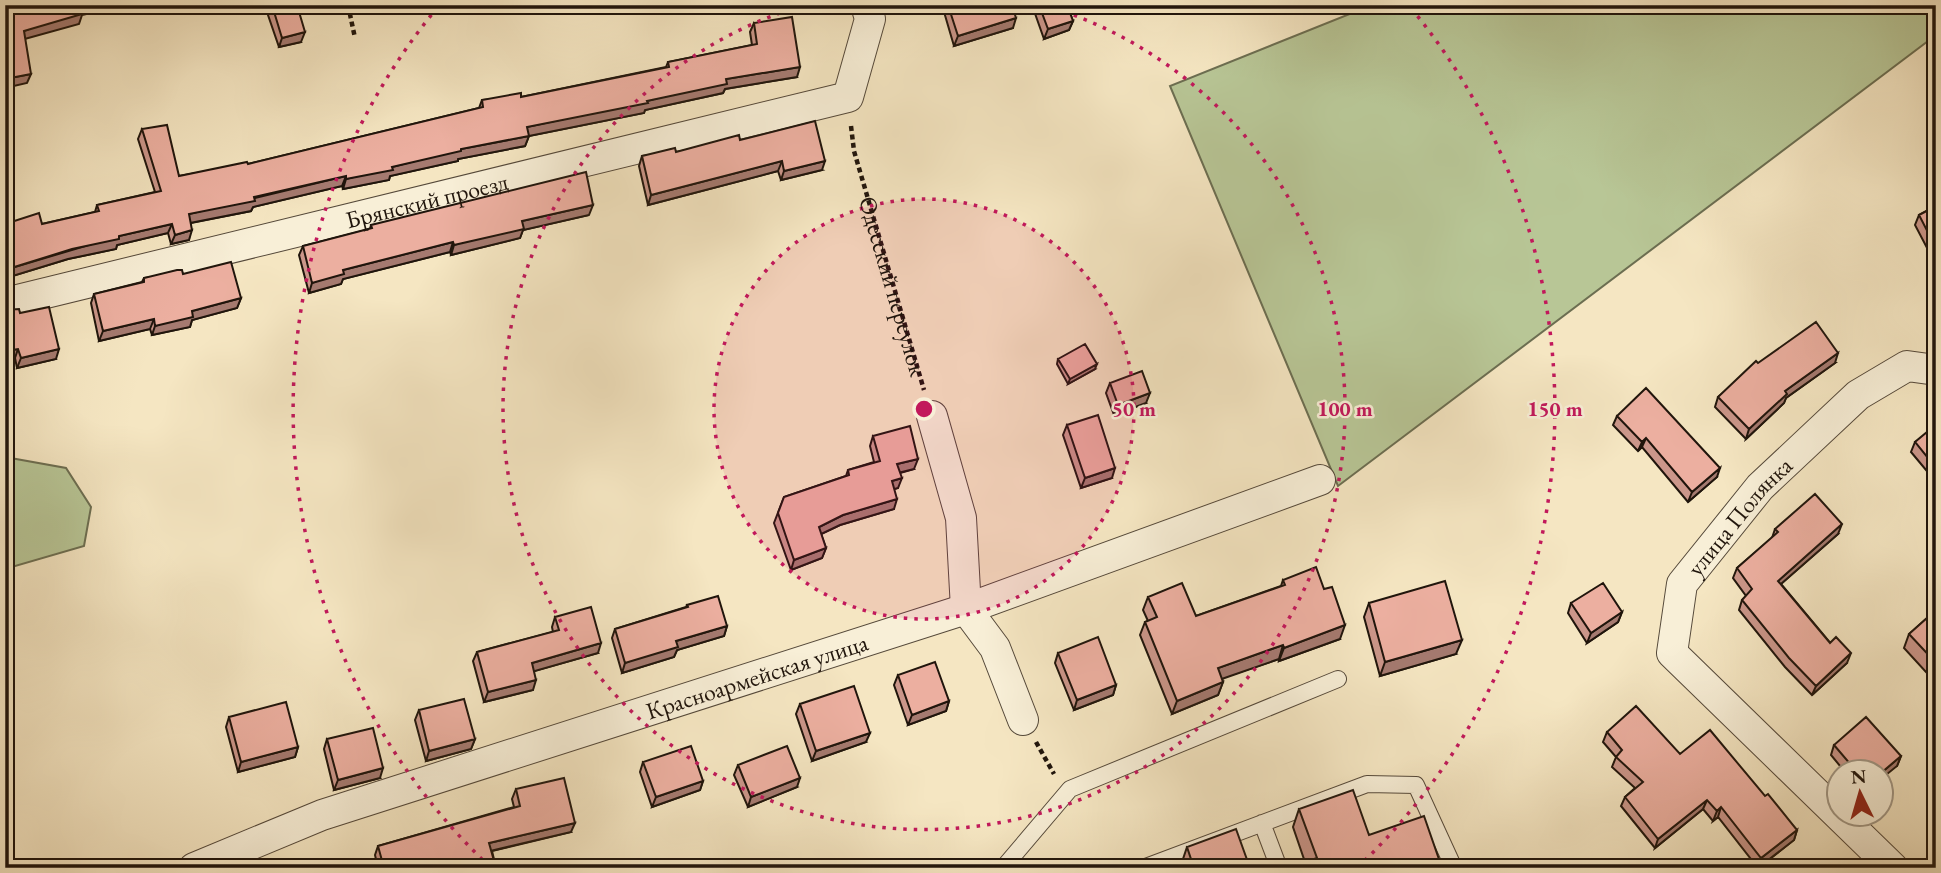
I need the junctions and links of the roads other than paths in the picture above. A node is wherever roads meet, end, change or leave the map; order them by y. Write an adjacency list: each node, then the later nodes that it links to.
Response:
1 (866, 5): 2 (street, Брянский проезд)
2 (5, 303)
3 (1936, 370): 15 (street, улица Полянка)
4 (932, 416): 6 (street)
5 (1320, 480): 6 (street, Красноармейская улица)
6 (966, 609): 8 (street); 10 (street, Красноармейская улица)
7 (1338, 679): 11 (lane)
8 (1023, 720)
9 (1262, 823): 12 (lane); 13 (lane); 14 (lane)
10 (194, 868)
11 (1003, 868)
12 (1143, 868)
13 (1279, 868)
14 (1454, 868)
15 (1893, 868)

